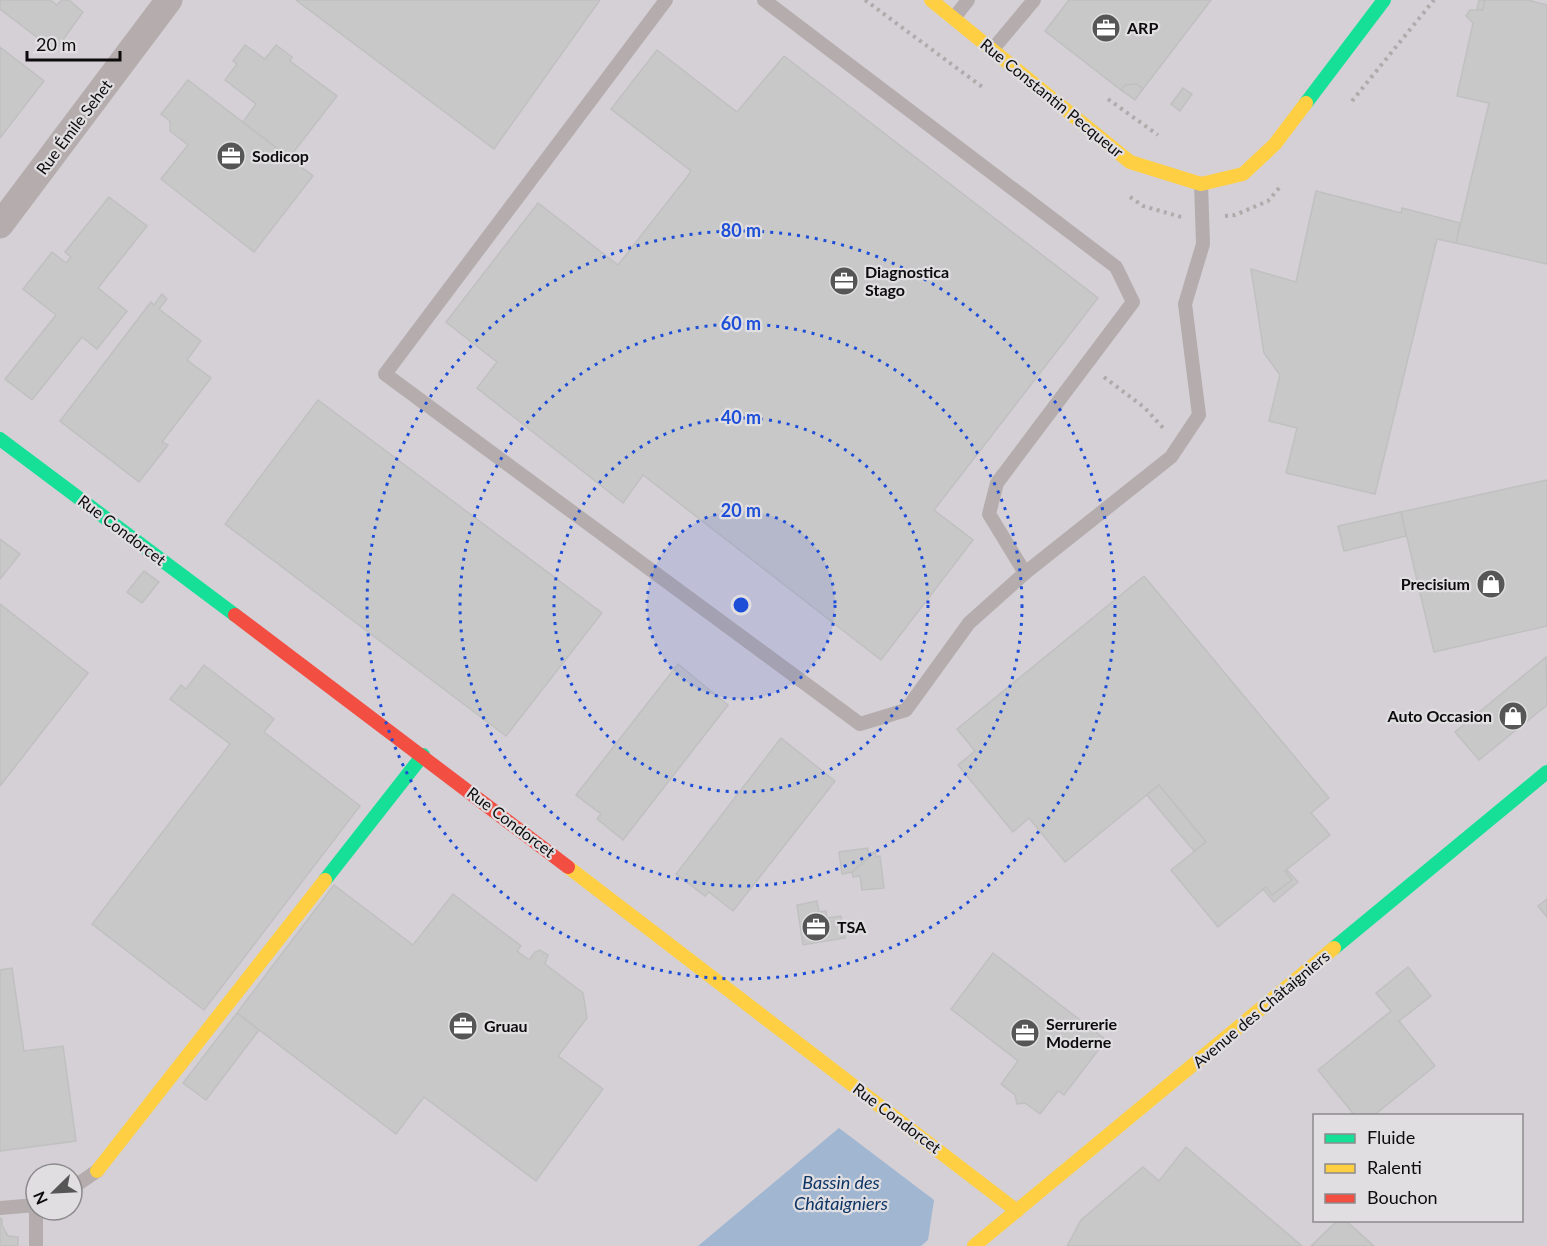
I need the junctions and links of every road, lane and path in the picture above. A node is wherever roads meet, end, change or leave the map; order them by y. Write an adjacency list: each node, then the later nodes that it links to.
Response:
1 (169, 0): 20 (street, Rue Émile Sehet)
2 (666, 0): 24 (lane)
3 (764, 0): 21 (lane)
4 (865, 0): 12 (path)
5 (931, 0): 10 (street, Rue Constantin Pecqueur)
6 (968, 0): 10 (lane)
7 (1034, 0): 11 (lane)
8 (1384, 0): 17 (street)
9 (1434, 0): 14 (path)
10 (954, 18): 11 (street, Rue Constantin Pecqueur)
11 (993, 50): 17 (street, Rue Constantin Pecqueur)
12 (989, 92)
13 (1107, 98): 15 (path)
14 (1351, 102)
15 (1165, 140)
16 (1283, 183): 19 (path)
17 (1201, 184): 19 (lane)
18 (1123, 192): 19 (path)
19 (1202, 219): 23 (lane)
20 (0, 225)
21 (1087, 363): 23 (path); 24 (lane)
22 (0, 439): 25 (street, Rue Condorcet)
23 (1178, 446): 24 (lane)
24 (1025, 573)
25 (423, 755): 27 (street); 31 (street, Rue Condorcet)
26 (1547, 772): 31 (street, Avenue des Châtaigniers)
27 (97, 1171): 28 (lane)
28 (84, 1180)
29 (24, 1206): 30 (lane)
30 (0, 1208)
31 (1017, 1211): 34 (street, Avenue des Châtaigniers)
32 (36, 1222): 33 (lane)
33 (36, 1246)
34 (974, 1246)

